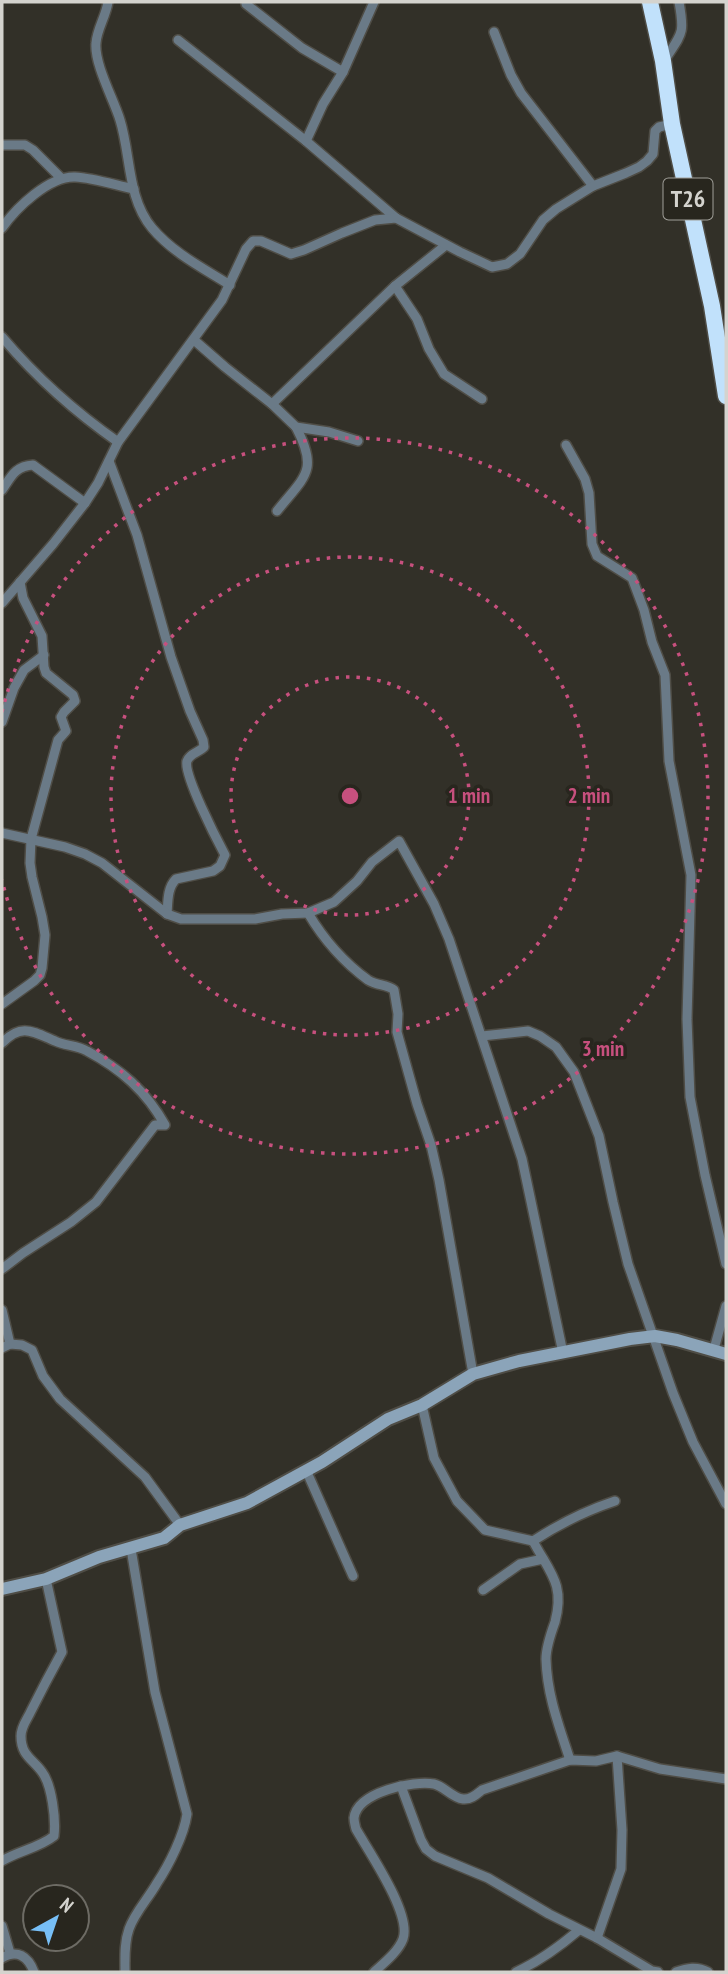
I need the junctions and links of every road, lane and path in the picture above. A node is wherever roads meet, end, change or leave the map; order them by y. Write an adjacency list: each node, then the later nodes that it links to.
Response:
1 (108, 2): 15 (street)
2 (374, 2): 9 (street)
3 (650, 2): 8 (highway, T26)
4 (679, 2): 8 (street)
5 (246, 4): 9 (street)
6 (494, 32): 14 (street)
7 (178, 40): 11 (street)
8 (663, 61): 10 (highway, T26)
9 (343, 72): 11 (street)
10 (672, 124): 14 (street); 23 (highway, T26)
11 (306, 141): 16 (street)
12 (2, 145): 13 (street)
13 (61, 178): 15 (street); 17 (street)
14 (593, 186): 18 (street)
15 (134, 189): 19 (street)
16 (396, 218): 18 (street); 19 (street)
17 (2, 228)
18 (446, 245): 20 (street)
19 (230, 285): 22 (street)
20 (395, 286): 25 (street); 26 (street)
21 (2, 337): 29 (street)
22 (194, 340): 26 (street); 29 (street)
23 (723, 348): 24 (highway, T26)
24 (726, 396)
25 (482, 399)
26 (272, 404): 27 (street)
27 (296, 427): 28 (street); 34 (street)
28 (358, 440)
29 (118, 442): 31 (street)
30 (566, 445): 46 (street)
31 (109, 461): 33 (street); 42 (street)
32 (2, 490): 33 (street)
33 (85, 503): 35 (street)
34 (277, 511)
35 (20, 582): 36 (street); 37 (street)
36 (2, 603)
37 (44, 655): 38 (street); 40 (street)
38 (2, 722)
39 (2, 833): 40 (street)
40 (31, 839): 42 (street); 43 (street)
41 (307, 913): 42 (street); 44 (street); 54 (street)
42 (167, 914)
43 (2, 1002)
44 (482, 1036): 50 (street); 53 (street)
45 (2, 1043): 47 (street)
46 (726, 1264)
47 (2, 1269)
48 (726, 1306): 52 (street)
49 (2, 1310): 51 (street)
50 (655, 1336): 52 (street); 53 (street); 58 (street)
51 (6, 1346): 59 (street)
52 (720, 1352)
53 (563, 1353): 54 (street)
54 (473, 1374): 55 (street)
55 (422, 1405): 56 (street); 60 (street)
56 (306, 1470): 59 (street); 63 (street)
57 (615, 1501): 60 (street)
58 (726, 1504)
59 (180, 1525): 61 (street)
60 (533, 1541): 62 (street)
61 (131, 1549): 64 (street); 77 (street)
62 (543, 1559): 66 (street); 68 (street)
63 (353, 1576)
64 (46, 1579): 65 (street); 71 (street)
65 (2, 1589)
66 (483, 1590)
67 (617, 1756): 68 (street); 69 (street); 74 (street)
68 (570, 1760): 70 (street)
69 (725, 1777)
70 (401, 1786): 73 (street); 78 (street)
71 (2, 1861)
72 (2, 1926): 75 (street)
73 (579, 1930): 74 (street); 79 (street)
74 (597, 1938): 80 (street)
75 (6, 1956): 76 (street)
76 (34, 1972)
77 (125, 1972)
78 (374, 1972)
79 (516, 1972)
80 (659, 1972)
81 (676, 1972): 82 (street)
82 (708, 1972)

